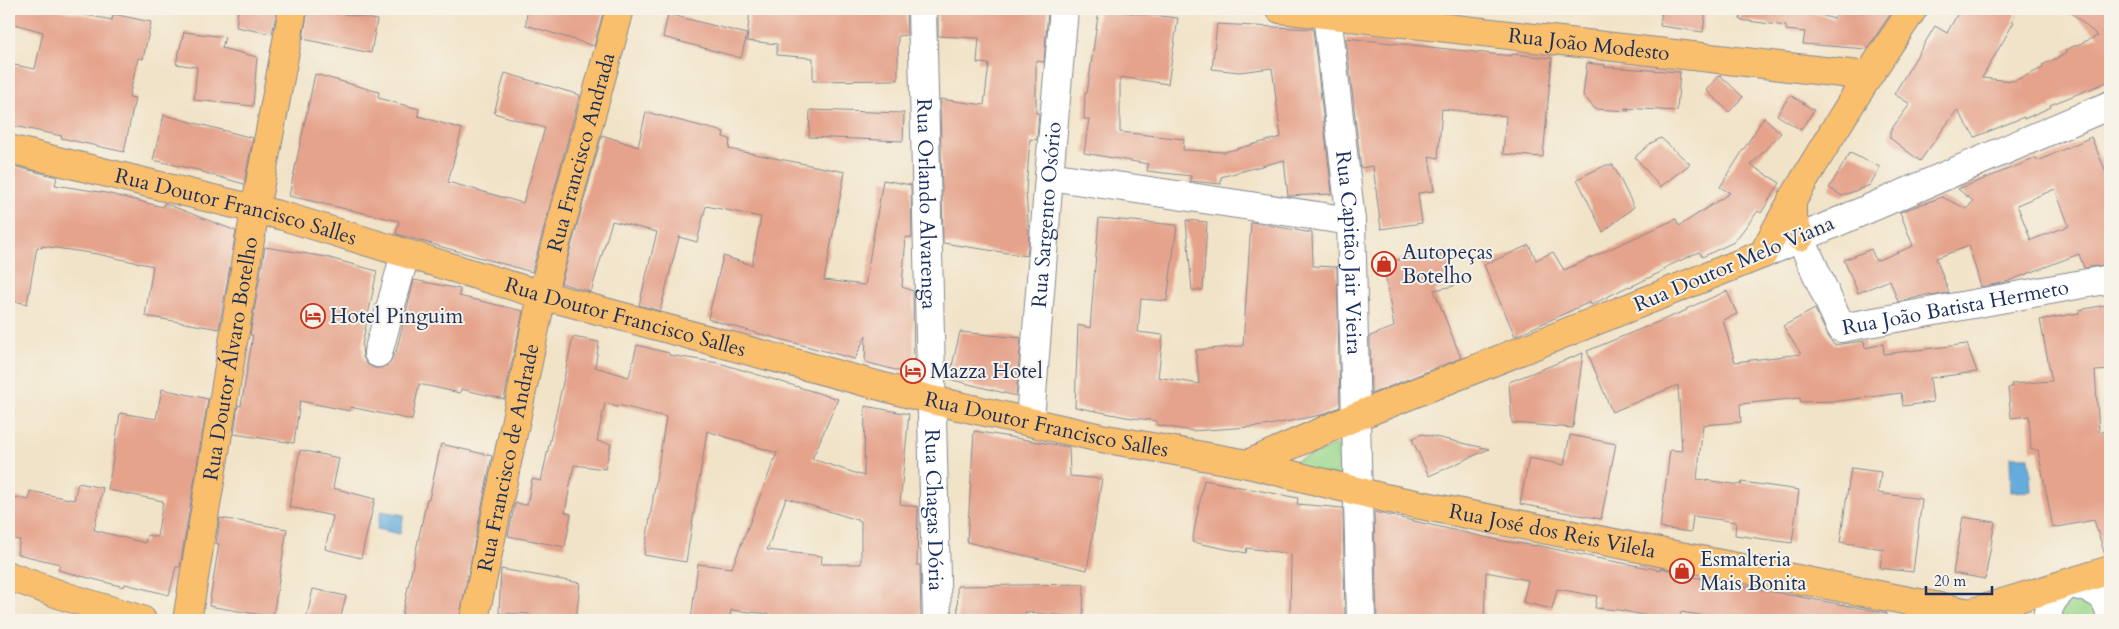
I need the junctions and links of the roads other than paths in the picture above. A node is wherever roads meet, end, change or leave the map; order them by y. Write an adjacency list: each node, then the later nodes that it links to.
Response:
1 (293, 9): 13 (main road, Rua Doutor Álvaro Botelho)
2 (620, 9): 19 (main road, Rua Francisco Andrada)
3 (922, 9): 21 (street, Rua Orlando Alvarenga)
4 (1064, 9): 11 (street, Rua Sargento Osório)
5 (1280, 9): 7 (main road, Rua João Modesto)
6 (1913, 9): 8 (main road)
7 (1327, 14): 8 (main road, Rua João Modesto); 14 (street, Rua Capitão Jair Vieira)
8 (1868, 76): 12 (main road)
9 (2110, 105): 15 (street, Rua Doutor Melo Viana)
10 (9, 149): 13 (main road, Rua Doutor Francisco Salles)
11 (1049, 176): 14 (street); 23 (street, Rua Sargento Osório)
12 (1792, 199): 15 (main road); 17 (main road)
13 (256, 210): 16 (main road, Rua Doutor Francisco Salles); 31 (main road, Rua Doutor Álvaro Botelho)
14 (1351, 221): 22 (street, Rua Capitão Jair Vieira)
15 (1800, 237): 17 (street, Rua Doutor Melo Viana); 18 (street, Rua João Batista Hermeto)
16 (405, 254): 19 (main road, Rua Doutor Francisco Salles); 20 (street)
17 (1763, 254): 22 (main road, Rua Doutor Melo Viana)
18 (2110, 279)
19 (542, 295): 21 (main road, Rua Doutor Francisco Salles); 32 (main road, Rua Francisco de Andrade)
20 (378, 354)
21 (932, 400): 23 (main road, Rua Doutor Francisco Salles); 33 (street, Rua Chagas Dória)
22 (1355, 417): 24 (main road); 25 (street, Rua Capitão Jair Vieira)
23 (1030, 420): 24 (main road, Rua Doutor Francisco Salles)
24 (1248, 464): 25 (main road, Rua Doutor Francisco Salles)
25 (1357, 492): 28 (main road, Rua José dos Reis Vilela); 34 (street, Rua Capitão Jair Vieira)
26 (2110, 570): 28 (main road, Rua José dos Reis Vilela)
27 (9, 576): 30 (main road)
28 (2069, 583): 29 (street); 35 (street)
29 (2110, 613)
30 (142, 620)
31 (187, 620)
32 (474, 620)
33 (937, 620)
34 (1361, 620)
35 (2048, 620)

